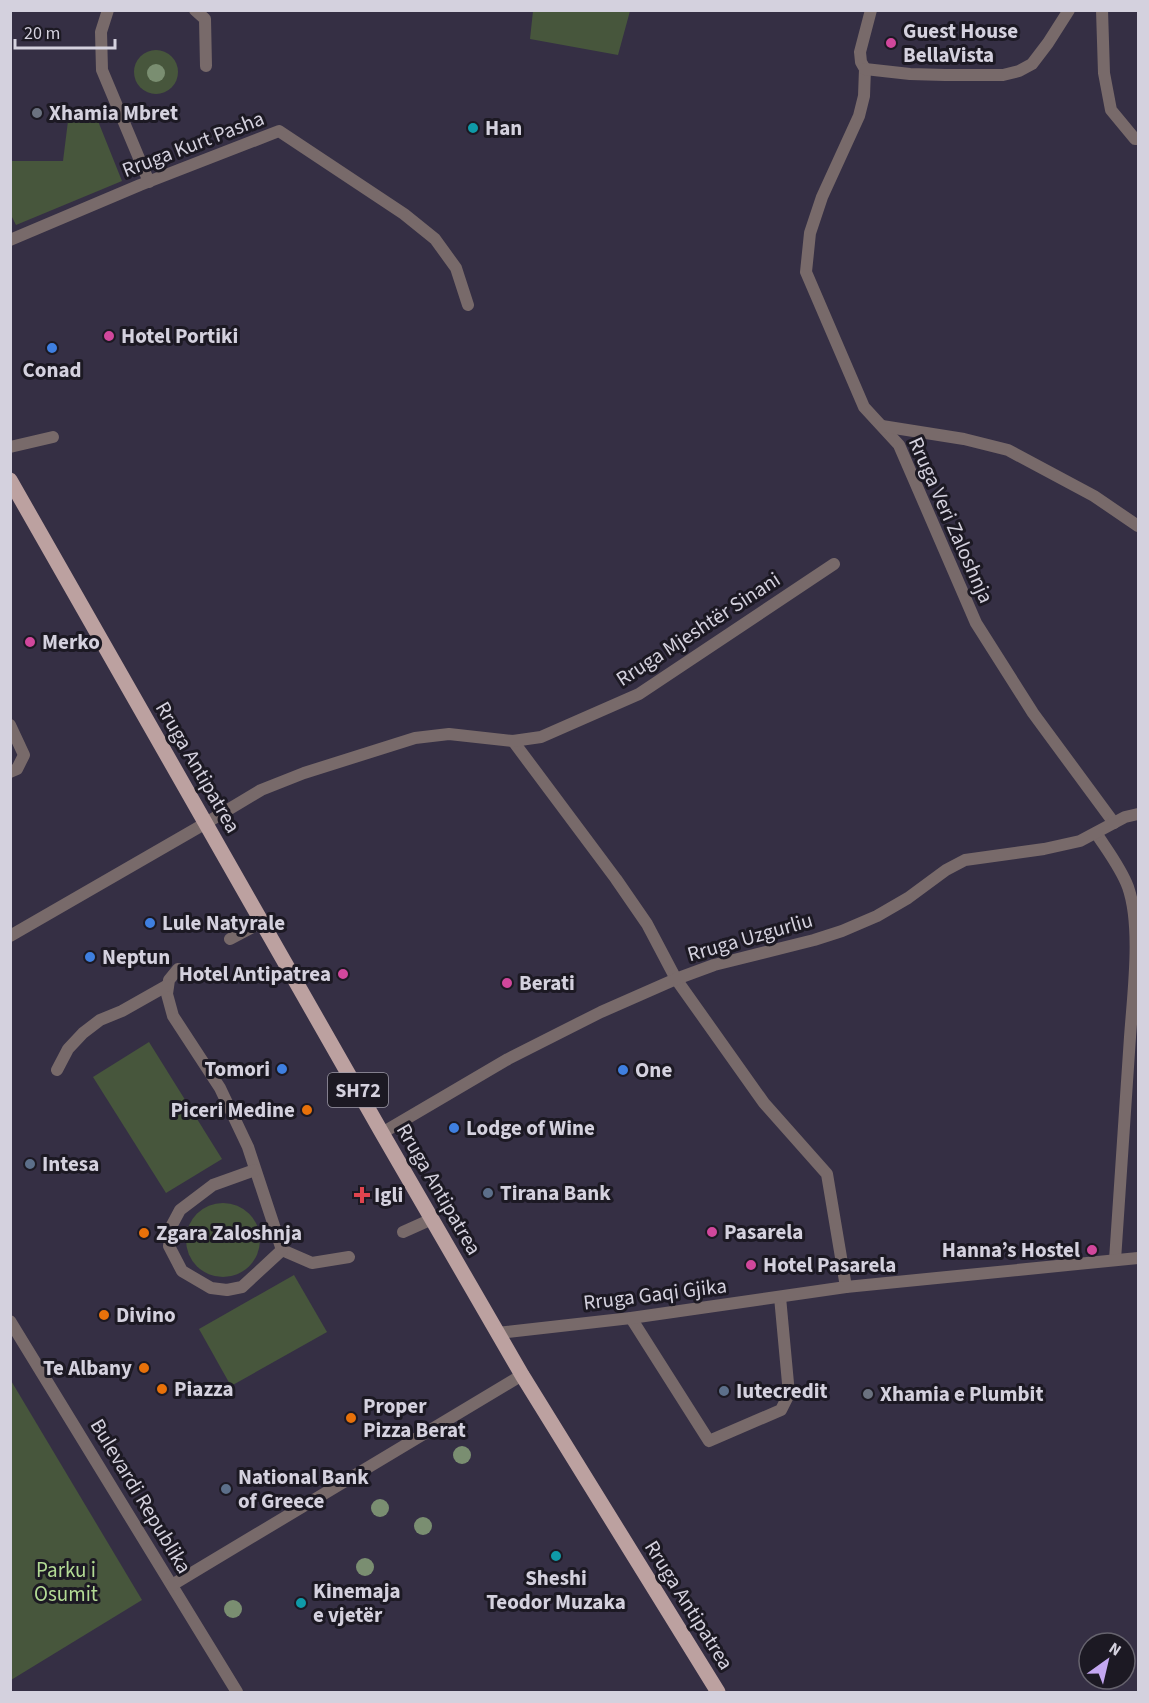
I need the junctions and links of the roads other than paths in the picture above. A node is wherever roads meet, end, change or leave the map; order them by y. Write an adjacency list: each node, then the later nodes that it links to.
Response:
1 (108, 10): 9 (street)
2 (195, 10): 6 (street)
3 (871, 10): 7 (street, Rruga Veri Zaloshnja)
4 (1069, 10): 7 (street)
5 (1102, 10): 8 (street)
6 (206, 66)
7 (864, 69): 12 (street, Rruga Veri Zaloshnja)
8 (1138, 139)
9 (149, 182): 10 (street, Rruga Kurt Pasha); 11 (street, Rruga Kurt Pasha)
10 (10, 240)
11 (468, 305)
12 (882, 426): 16 (street); 23 (street, Rruga Veri Zaloshnja)
13 (53, 437): 14 (street)
14 (10, 447)
15 (11, 483): 22 (main road, Rruga Antipatrea / SH72)
16 (1138, 526)
17 (834, 564): 19 (street, Rruga Mjeshtër Sinani)
18 (10, 725): 20 (street)
19 (513, 741): 22 (street, Rruga Mjeshtër Sinani); 29 (street)
20 (10, 772)
21 (1138, 814): 23 (street, Rruga Uzgurliu)
22 (206, 823): 25 (main road, Rruga Antipatrea / SH72); 26 (street, Rruga Mjeshtër Sinani)
23 (1114, 823): 24 (street, Rruga Uzgurliu)
24 (1096, 833): 29 (street, Rruga Uzgurliu); 39 (street)
25 (262, 922): 27 (street); 32 (main road, Rruga Antipatrea / SH72)
26 (10, 936)
27 (230, 939)
28 (178, 969): 30 (street)
29 (676, 979): 32 (street, Rruga Uzgurliu); 40 (street)
30 (168, 985): 31 (street); 33 (street)
31 (57, 1070)
32 (382, 1133): 34 (main road, Rruga Antipatrea / SH72)
33 (255, 1170): 36 (street); 36 (street)
34 (432, 1219): 35 (street); 44 (main road, Rruga Antipatrea / SH72)
35 (404, 1232)
36 (282, 1250): 37 (street)
37 (349, 1257)
38 (1138, 1258): 39 (street, Rruga Gaqi Gjika)
39 (1115, 1260): 40 (street, Rruga Gaqi Gjika)
40 (846, 1287): 41 (street, Rruga Gaqi Gjika)
41 (780, 1297): 42 (street, Rruga Gaqi Gjika); 42 (street)
42 (631, 1318): 44 (street, Rruga Gaqi Gjika)
43 (10, 1321): 46 (street, Bulevardi Republika)
44 (498, 1333): 45 (main road, Rruga Antipatrea / SH72)
45 (522, 1376): 46 (street); 48 (main road, Rruga Antipatrea / SH72)
46 (172, 1585): 47 (street, Bulevardi Republika)
47 (237, 1692)
48 (718, 1692)

